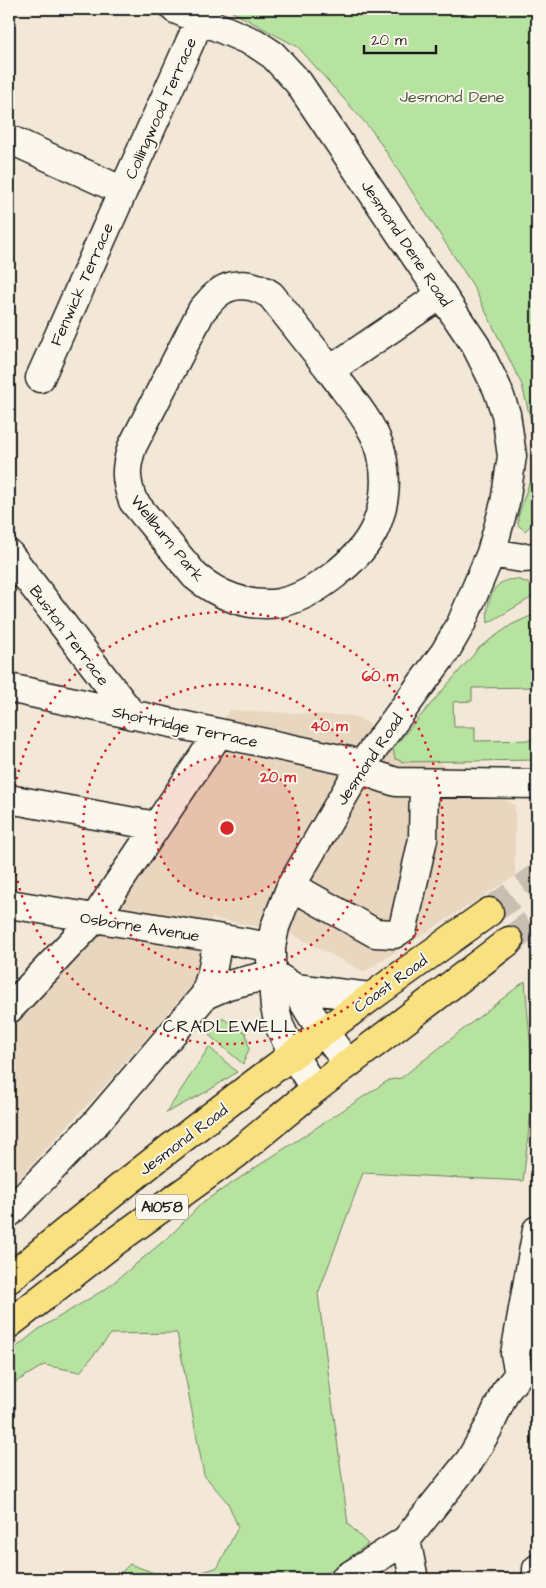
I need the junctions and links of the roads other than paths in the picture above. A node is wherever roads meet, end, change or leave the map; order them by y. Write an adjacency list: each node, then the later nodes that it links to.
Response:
1 (175, 9): 2 (street, Jesmond Dene Road)
2 (200, 20): 4 (street, Collingwood Terrace); 5 (street, Jesmond Dene Road)
3 (9, 139): 4 (street, Collingwood Terrace)
4 (123, 191): 7 (street, Fenwick Terrace)
5 (442, 294): 6 (street); 8 (street, Jesmond Dene Road)
6 (330, 370): 6 (street, Wellburn Park)
7 (40, 378)
8 (491, 553): 10 (street); 15 (street, Jesmond Road)
9 (9, 554): 11 (street, Buston Terrace)
10 (537, 557)
11 (22, 584): 13 (street, Buston Terrace)
12 (9, 688): 13 (street, Shortridge Terrace)
13 (132, 715): 14 (street, Shortridge Terrace)
14 (219, 733): 15 (street, Shortridge Terrace); 19 (street)
15 (361, 766): 16 (street, Shortridge Terrace); 20 (street, Jesmond Road)
16 (424, 783): 17 (street, Shortridge Terrace); 20 (street)
17 (537, 784)
18 (9, 799): 19 (street)
19 (156, 826): 23 (street)
20 (291, 886): 26 (street, Jesmond Road)
21 (9, 904): 23 (street, Osborne Avenue)
22 (489, 912): 29 (highway, Coast Road / A1058)
23 (95, 918): 24 (street, Osborne Avenue); 30 (street)
24 (218, 939): 26 (street, Osborne Avenue); 28 (street)
25 (509, 941): 33 (highway, A1058)
26 (271, 947): 27 (street, Jesmond Road)
27 (284, 981): 28 (street); 29 (street); 31 (street); 32 (street, Jesmond Road)
28 (205, 995): 35 (street)
29 (370, 997): 31 (highway, Coast Road / A1058)
30 (9, 1009)
31 (324, 1032): 32 (highway, Coast Road / A1058); 33 (street)
32 (293, 1055): 34 (street); 37 (highway, Jesmond Road / A1058)
33 (348, 1064): 34 (highway, A1058)
34 (315, 1089): 38 (highway, A1058)
35 (9, 1213)
36 (537, 1230): 39 (street)
37 (9, 1279)
38 (9, 1324)
39 (528, 1372): 40 (street)
40 (406, 1540): 42 (street); 43 (street)
41 (537, 1569): 44 (street)
42 (344, 1579)
43 (414, 1579)
44 (537, 1579)

